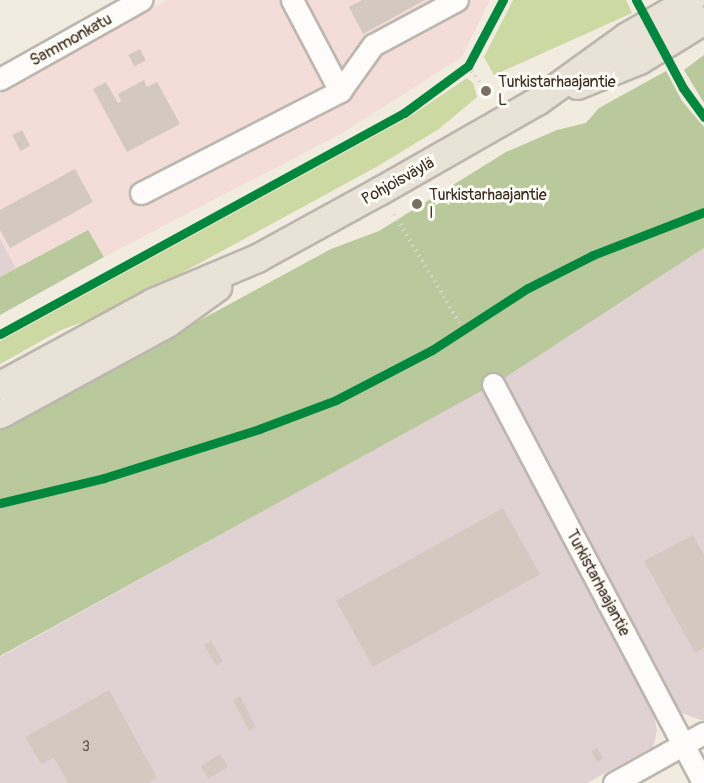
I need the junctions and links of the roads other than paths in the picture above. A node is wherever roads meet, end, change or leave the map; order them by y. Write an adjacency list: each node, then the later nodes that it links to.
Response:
1 (141, 0): 6 (street, Sammonkatu)
2 (292, 0): 7 (street)
3 (457, 0): 7 (street)
4 (690, 0): 8 (main road, Pohjoisväylä)
5 (704, 20): 8 (main road, Pohjoisväylä)
6 (0, 79)
7 (340, 91): 9 (street)
8 (537, 101): 10 (main road, Pohjoisväylä)
9 (141, 193)
10 (257, 258): 12 (main road, Pohjoisväylä); 13 (main road, Pohjoisväylä)
11 (493, 384): 15 (street, Turkistarhaajantie)
12 (0, 385)
13 (0, 414)
14 (704, 734): 15 (street)
15 (682, 745): 16 (street); 17 (street, Turkistarhaajantie)
16 (614, 783)
17 (703, 783)

